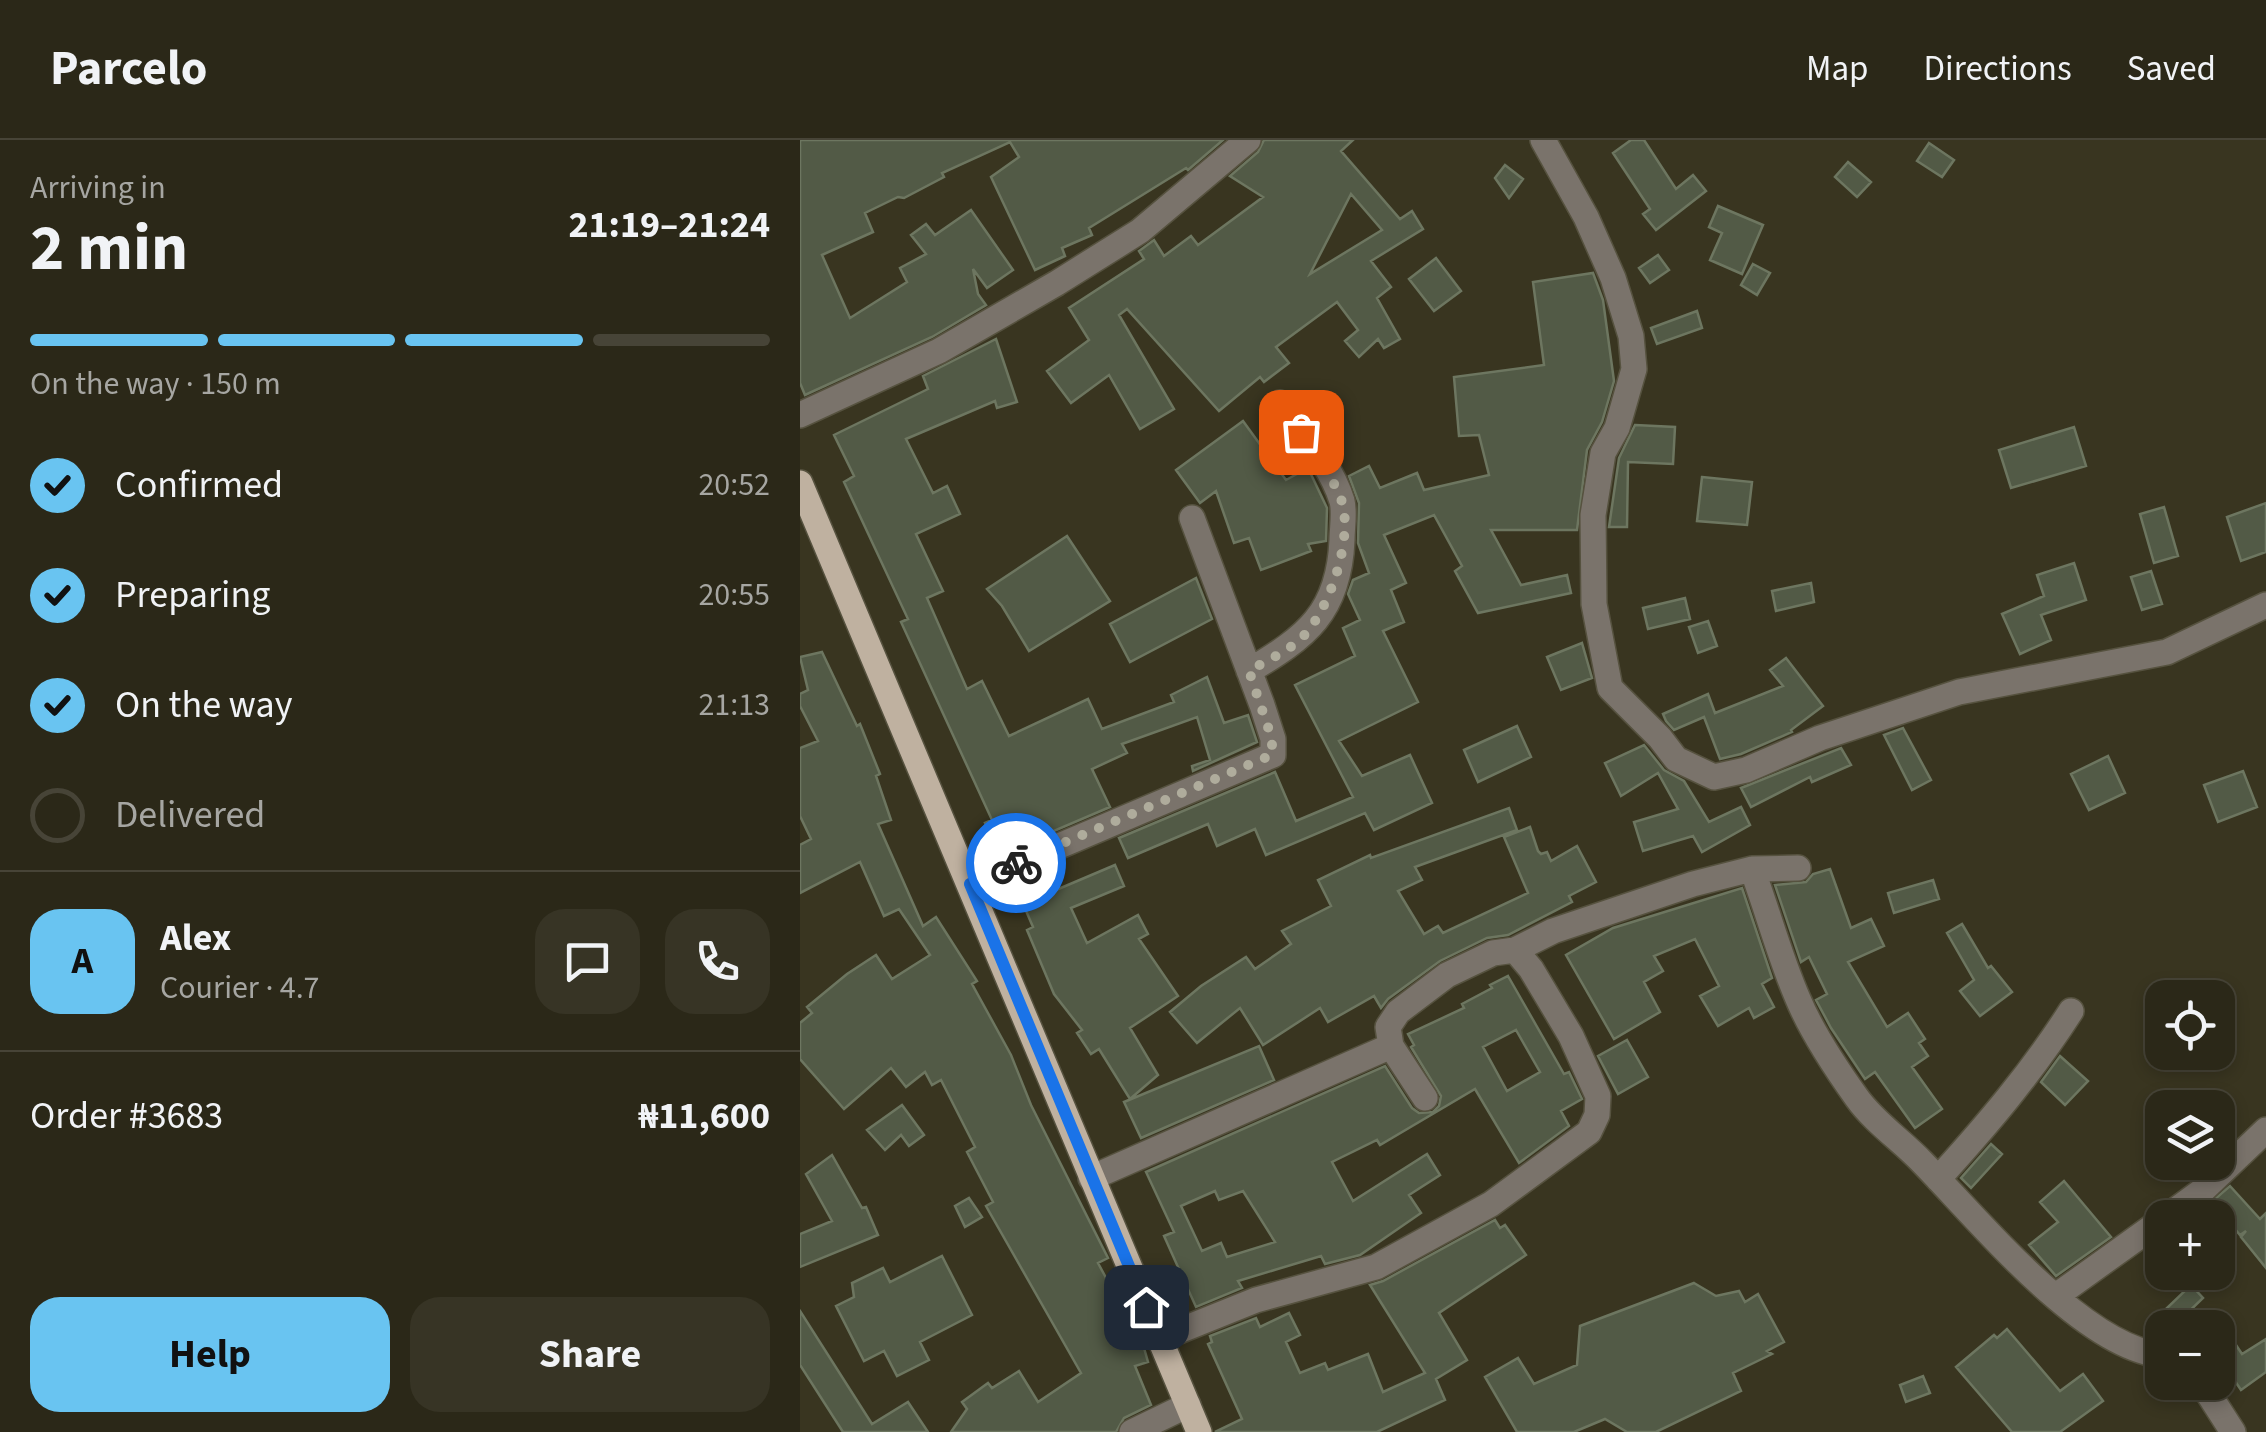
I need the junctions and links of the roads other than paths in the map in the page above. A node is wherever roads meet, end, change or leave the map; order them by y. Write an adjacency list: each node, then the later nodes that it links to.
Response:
1 (1248, 140): 4 (street)
2 (1544, 140): 7 (street)
3 (1280, 404): 8 (street)
4 (800, 415)
5 (800, 483): 11 (main road)
6 (1192, 518): 8 (street)
7 (2266, 604)
8 (1249, 671): 11 (street)
9 (1798, 868): 10 (street)
10 (1752, 870): 12 (street); 18 (street)
11 (970, 884): 17 (main road)
12 (1515, 950): 14 (street); 22 (street)
13 (2071, 1012): 18 (street)
14 (1391, 1046): 15 (street); 17 (street)
15 (1425, 1098)
16 (2266, 1130): 19 (street)
17 (1091, 1178): 22 (main road)
18 (1938, 1178): 21 (street)
19 (2189, 1200)
20 (2145, 1232): 21 (street)
21 (2056, 1296): 23 (street)
22 (1159, 1339): 25 (main road)
23 (2145, 1354)
24 (2212, 1400): 28 (street)
25 (1188, 1405): 26 (street); 27 (main road)
26 (1132, 1432)
27 (1199, 1432)
28 (2232, 1432)

